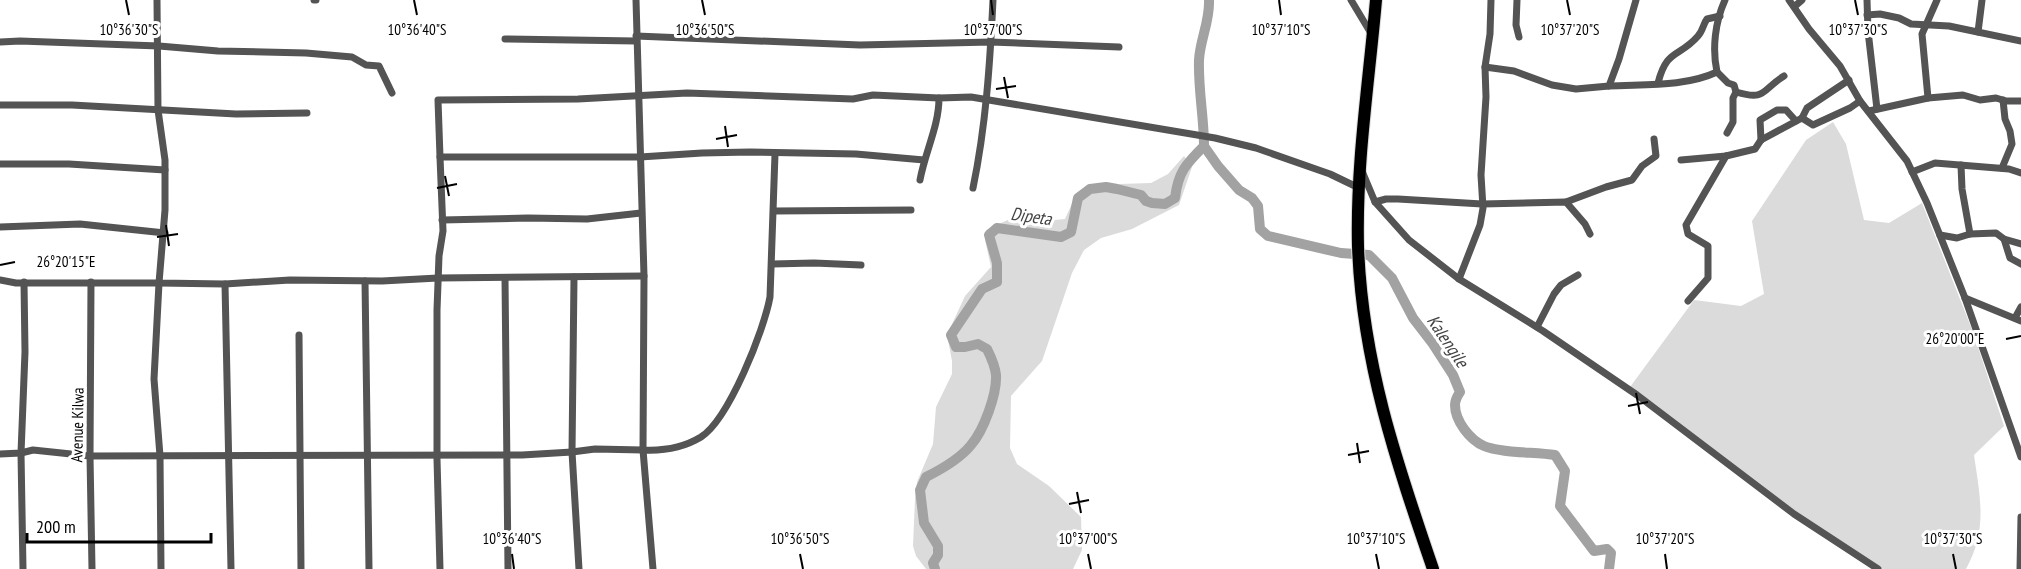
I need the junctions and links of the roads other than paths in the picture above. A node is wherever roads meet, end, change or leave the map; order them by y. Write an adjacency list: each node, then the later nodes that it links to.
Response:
1 (158, 0): 27 (street)
2 (636, 0): 22 (street)
3 (993, 0): 26 (street)
4 (1351, 0): 20 (street)
5 (1376, 0): 20 (highway)
6 (1491, 0): 29 (street)
7 (1517, 0): 21 (street)
8 (1636, 0): 34 (street)
9 (1725, 0): 17 (street)
10 (1789, 0): 15 (street)
11 (1802, 0): 15 (street)
12 (1867, 0): 16 (street)
13 (1937, 0): 18 (street)
14 (1982, 0): 19 (street)
15 (1795, 6): 32 (street)
16 (1867, 15): 18 (street); 45 (street)
17 (1720, 16): 30 (street); 33 (street)
18 (1926, 24): 19 (street); 39 (street)
19 (1977, 32): 24 (street)
20 (1373, 37): 64 (highway)
21 (1519, 37)
22 (636, 38): 23 (street); 26 (street); 37 (street)
23 (505, 39)
24 (2021, 40)
25 (0, 42): 27 (street)
26 (991, 42): 28 (street); 40 (street)
27 (159, 46): 36 (street); 46 (street)
28 (1119, 47)
29 (1485, 67): 34 (street); 59 (street)
30 (1717, 72): 33 (street); 35 (street)
31 (1784, 76): 35 (street)
32 (1849, 80): 42 (street); 49 (street)
33 (1658, 83): 34 (street)
34 (1609, 86)
35 (1736, 92): 50 (street)
36 (392, 93)
37 (638, 96): 38 (street); 56 (street); 57 (street)
38 (939, 98): 40 (street); 58 (street)
39 (1928, 98): 41 (street); 45 (street)
40 (987, 99): 69 (street); 70 (street)
41 (2003, 100): 43 (street); 63 (street)
42 (1860, 101): 47 (street); 49 (street)
43 (2021, 101)
44 (0, 105): 46 (street)
45 (1877, 109): 47 (street)
46 (158, 110): 48 (street); 65 (street)
47 (1869, 111): 66 (street)
48 (307, 112)
49 (1799, 120): 52 (street); 52 (street)
50 (1727, 133)
51 (1654, 139): 72 (street)
52 (1761, 140): 55 (street)
53 (775, 154): 57 (street); 58 (street); 75 (street)
54 (1473, 156): 59 (street)
55 (1726, 156): 60 (street); 101 (street)
56 (440, 157): 57 (street); 77 (street)
57 (640, 157): 76 (street)
58 (924, 160): 68 (street)
59 (1481, 160): 73 (street)
60 (1681, 160)
61 (0, 164): 65 (street)
62 (1961, 165): 63 (street); 66 (street); 81 (street)
63 (2002, 168): 67 (street)
64 (1361, 169): 70 (highway); 71 (street)
65 (165, 170): 79 (street)
66 (1912, 172): 82 (street)
67 (2021, 173)
68 (920, 180)
69 (973, 188)
70 (1359, 188): 129 (highway)
71 (1375, 202): 73 (street); 93 (street)
72 (1566, 202): 73 (street); 80 (street)
73 (1482, 204): 93 (street)
74 (911, 210): 75 (street)
75 (774, 211): 85 (street)
76 (641, 213): 77 (street); 89 (street)
77 (442, 220): 91 (street)
78 (0, 226): 79 (street)
79 (164, 233): 98 (street)
80 (1590, 234)
81 (1970, 234): 82 (street); 83 (street)
82 (1940, 235): 100 (street)
83 (2004, 239): 84 (street); 86 (street)
84 (2021, 244)
85 (772, 264): 87 (street); 106 (street)
86 (2021, 264)
87 (861, 265)
88 (1578, 275): 104 (street)
89 (644, 276): 90 (street); 106 (street)
90 (574, 277): 92 (street); 107 (street)
91 (438, 278): 92 (street); 95 (street); 111 (street)
92 (505, 278): 114 (street)
93 (1459, 279): 104 (street)
94 (0, 280): 96 (street)
95 (365, 281): 99 (street); 110 (street)
96 (24, 282): 97 (street); 108 (street)
97 (91, 282): 98 (street); 115 (street, Avenue Kilwa)
98 (159, 283): 99 (street); 116 (street)
99 (225, 284): 112 (street)
100 (1965, 298): 103 (street); 117 (street)
101 (1688, 301)
102 (2021, 306): 103 (street)
103 (2018, 319)
104 (1537, 327): 130 (street)
105 (299, 334): 113 (street)
106 (643, 450): 107 (street); 128 (street)
107 (572, 452): 114 (street); 127 (street)
108 (21, 453): 109 (street); 115 (street); 119 (street)
109 (0, 454)
110 (369, 454): 111 (street); 113 (street); 124 (street)
111 (437, 454): 114 (street); 125 (street)
112 (228, 455): 113 (street); 116 (street); 122 (street)
113 (299, 455): 123 (street)
114 (507, 455): 126 (street)
115 (90, 456): 116 (street); 120 (street, Avenue Kilwa)
116 (160, 456): 121 (street)
117 (2021, 457)
118 (2021, 517): 131 (street)
119 (23, 569)
120 (92, 569)
121 (161, 569)
122 (231, 569)
123 (301, 569)
124 (369, 569)
125 (440, 569)
126 (508, 569)
127 (579, 569)
128 (653, 569)
129 (1433, 569)
130 (1878, 569)
131 (2020, 569)

